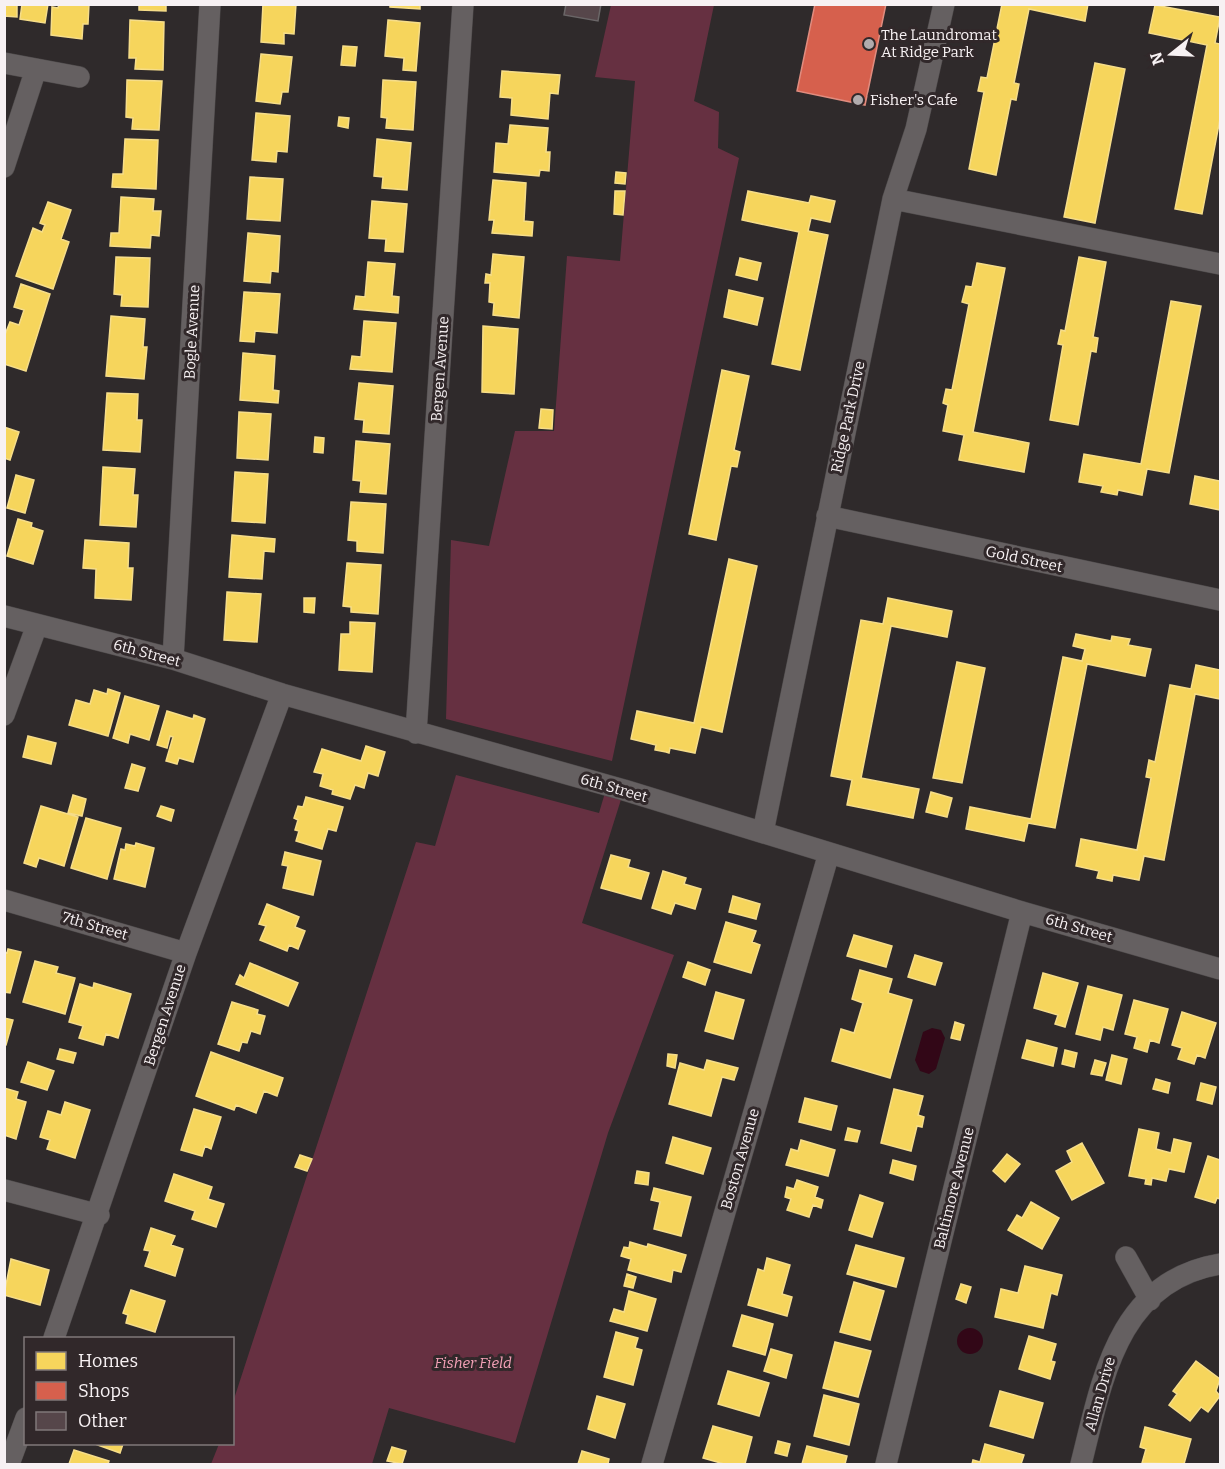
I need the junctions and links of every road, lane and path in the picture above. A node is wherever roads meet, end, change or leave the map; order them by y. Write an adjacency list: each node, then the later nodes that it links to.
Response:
1 (210, 4): 14 (street, Bogle Avenue)
2 (463, 4): 17 (street, Bergen Avenue)
3 (944, 4): 8 (street, Ridge Park Drive)
4 (4, 63): 5 (street)
5 (36, 69): 6 (street); 7 (street)
6 (79, 77)
7 (4, 167)
8 (892, 199): 9 (street); 10 (street, Ridge Park Drive)
9 (1221, 264)
10 (827, 516): 11 (street, Gold Street); 18 (street, Ridge Park Drive)
11 (1221, 600)
12 (4, 616): 13 (street, 6th Street)
13 (37, 625): 14 (street, 6th Street); 16 (street)
14 (173, 659): 15 (street, 6th Street)
15 (282, 694): 17 (street, 6th Street); 22 (street, Bergen Avenue)
16 (4, 715)
17 (416, 733): 18 (street, 6th Street)
18 (763, 832): 19 (street, 6th Street)
19 (829, 853): 21 (street, 6th Street); 32 (street, Boston Avenue)
20 (4, 900): 22 (street, 7th Street)
21 (1022, 912): 23 (street, 6th Street); 33 (street, Baltimore Avenue)
22 (186, 953): 25 (street, Bergen Avenue)
23 (1221, 969)
24 (4, 1190): 25 (street)
25 (99, 1215): 29 (street, Bergen Avenue)
26 (1126, 1257): 28 (street)
27 (1221, 1264): 28 (street, Allan Drive)
28 (1150, 1300): 34 (street, Allan Drive)
29 (54, 1337)
30 (24, 1423): 31 (street)
31 (9, 1464)
32 (652, 1464)
33 (886, 1464)
34 (1081, 1464)

